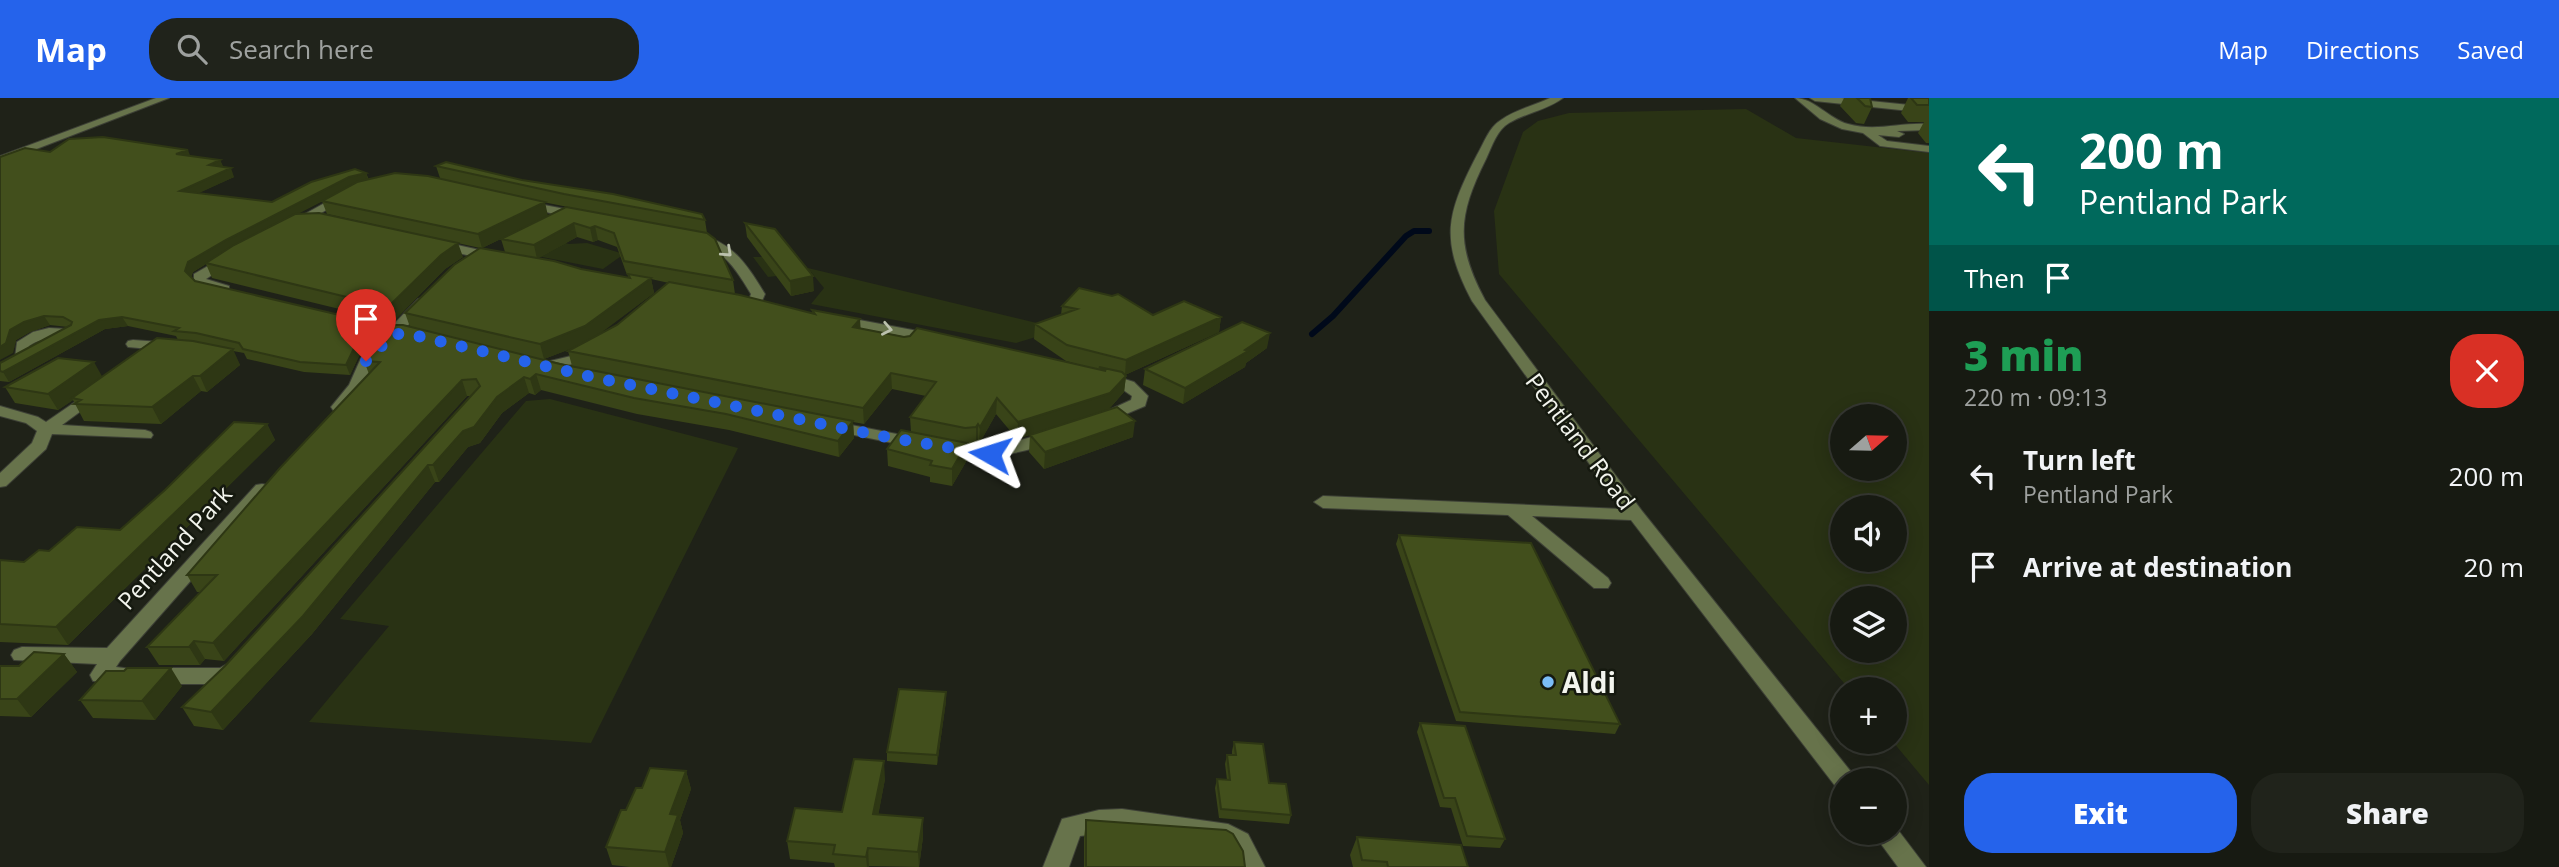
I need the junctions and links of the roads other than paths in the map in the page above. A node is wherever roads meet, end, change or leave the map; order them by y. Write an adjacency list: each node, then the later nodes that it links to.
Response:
1 (164, 98): 10 (street)
2 (1558, 98): 49 (street, Pentland Road)
3 (1800, 98): 7 (street)
4 (1815, 98): 5 (street)
5 (1929, 110)
6 (1929, 127): 7 (street)
7 (1871, 130): 8 (street); 9 (street)
8 (1899, 134)
9 (1929, 149)
10 (0, 160)
11 (357, 190): 16 (street)
12 (513, 202): 13 (street)
13 (567, 214): 14 (street); 17 (street)
14 (594, 219)
15 (324, 220): 16 (street)
16 (299, 221): 18 (street)
17 (550, 225)
18 (278, 232)
19 (687, 236): 27 (street, one-way to 27)
20 (430, 243): 23 (street)
21 (246, 248): 25 (street)
22 (505, 254): 23 (street)
23 (482, 255): 24 (street)
24 (462, 267)
25 (231, 291)
26 (431, 294): 30 (street)
27 (754, 305)
28 (817, 317): 32 (street, one-way to 32)
29 (374, 325): 30 (street)
30 (400, 333): 39 (street)
31 (606, 340): 36 (street)
32 (956, 342)
33 (133, 344): 34 (street)
34 (140, 361)
35 (1087, 373): 41 (street)
36 (578, 374)
37 (109, 384): 42 (street)
38 (0, 411): 42 (street)
39 (325, 421)
40 (819, 424): 43 (street)
41 (1083, 426)
42 (46, 429): 44 (street); 46 (street)
43 (1059, 434)
44 (145, 435)
45 (272, 479): 52 (street, Pentland Park)
46 (0, 482)
47 (1323, 502): 48 (street)
48 (1513, 510): 49 (street); 50 (street)
49 (1636, 515): 54 (street, Pentland Road)
50 (1601, 583)
51 (22, 656): 52 (street)
52 (112, 656): 53 (street, Pentland Park)
53 (244, 656)
54 (1835, 768)
55 (1896, 845): 58 (street)
56 (1056, 867): 57 (street)
57 (1252, 867)
58 (1913, 867)

